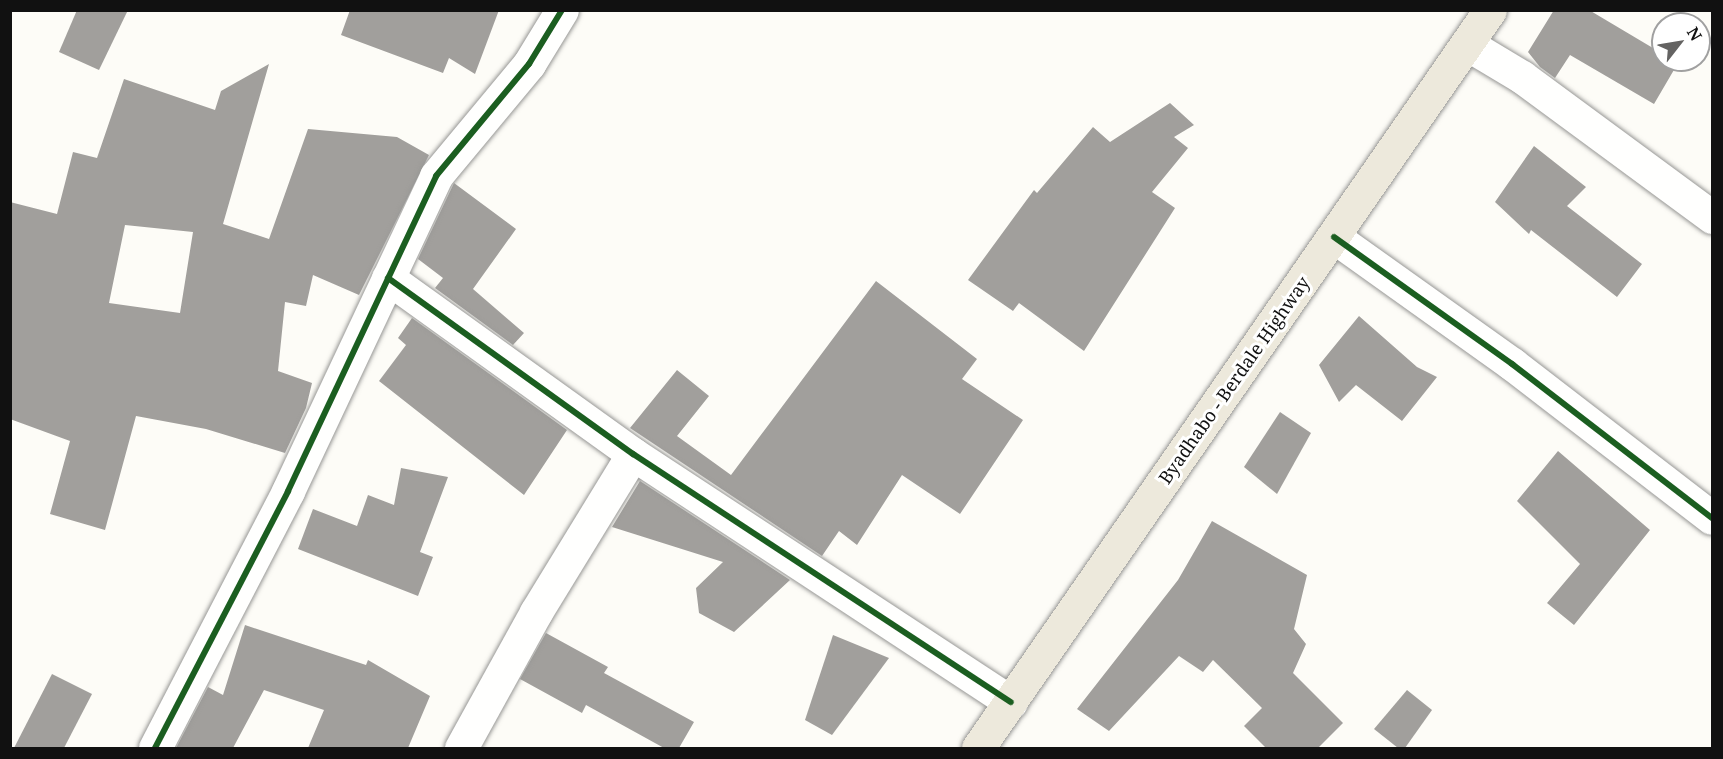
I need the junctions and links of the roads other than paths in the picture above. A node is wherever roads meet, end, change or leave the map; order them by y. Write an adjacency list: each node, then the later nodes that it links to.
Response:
1 (562, 10): 6 (street)
2 (1490, 10): 3 (main road, Byadhabo - Berdale Highway)
3 (1467, 44): 4 (street); 5 (main road, Byadhabo - Berdale Highway)
4 (1713, 217)
5 (1334, 237): 8 (street); 9 (main road, Byadhabo - Berdale Highway)
6 (388, 278): 7 (street); 10 (street)
7 (633, 454): 9 (street); 11 (street)
8 (1713, 518)
9 (1011, 702): 12 (main road, Byadhabo - Berdale Highway)
10 (155, 748)
11 (461, 748)
12 (978, 748)

